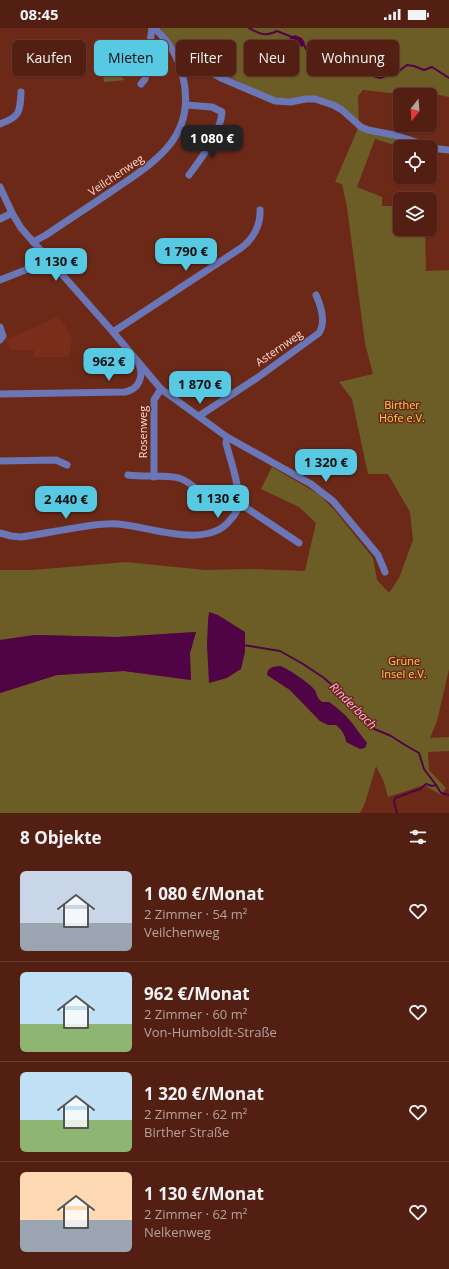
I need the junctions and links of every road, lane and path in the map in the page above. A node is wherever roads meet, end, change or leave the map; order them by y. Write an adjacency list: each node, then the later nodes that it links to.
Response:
1 (153, 28): 2 (street, Veilchenweg); 5 (street)
2 (176, 55)
3 (183, 76): 7 (street, Veilchenweg)
4 (218, 76): 9 (street)
5 (141, 84)
6 (21, 92): 8 (street)
7 (186, 105): 10 (street); 15 (street, Veilchenweg)
8 (0, 124)
9 (449, 150)
10 (189, 175)
11 (0, 188): 13 (street)
12 (260, 210): 20 (street)
13 (12, 214): 14 (street); 15 (street)
14 (0, 220)
15 (33, 242): 16 (street)
16 (47, 257): 17 (street); 20 (street)
17 (0, 280)
18 (316, 295): 25 (street, Asternweg)
19 (0, 327): 21 (street)
20 (113, 332): 22 (street)
21 (0, 340)
22 (139, 362): 23 (street); 24 (street)
23 (161, 389): 25 (street); 30 (street, Rosenweg)
24 (0, 394)
25 (199, 416): 26 (street)
26 (227, 437): 31 (street); 34 (street)
27 (0, 461): 28 (street)
28 (67, 465)
29 (128, 475): 30 (street)
30 (154, 476): 31 (street)
31 (238, 502): 32 (street); 33 (street)
32 (0, 533)
33 (299, 542)
34 (385, 572)

